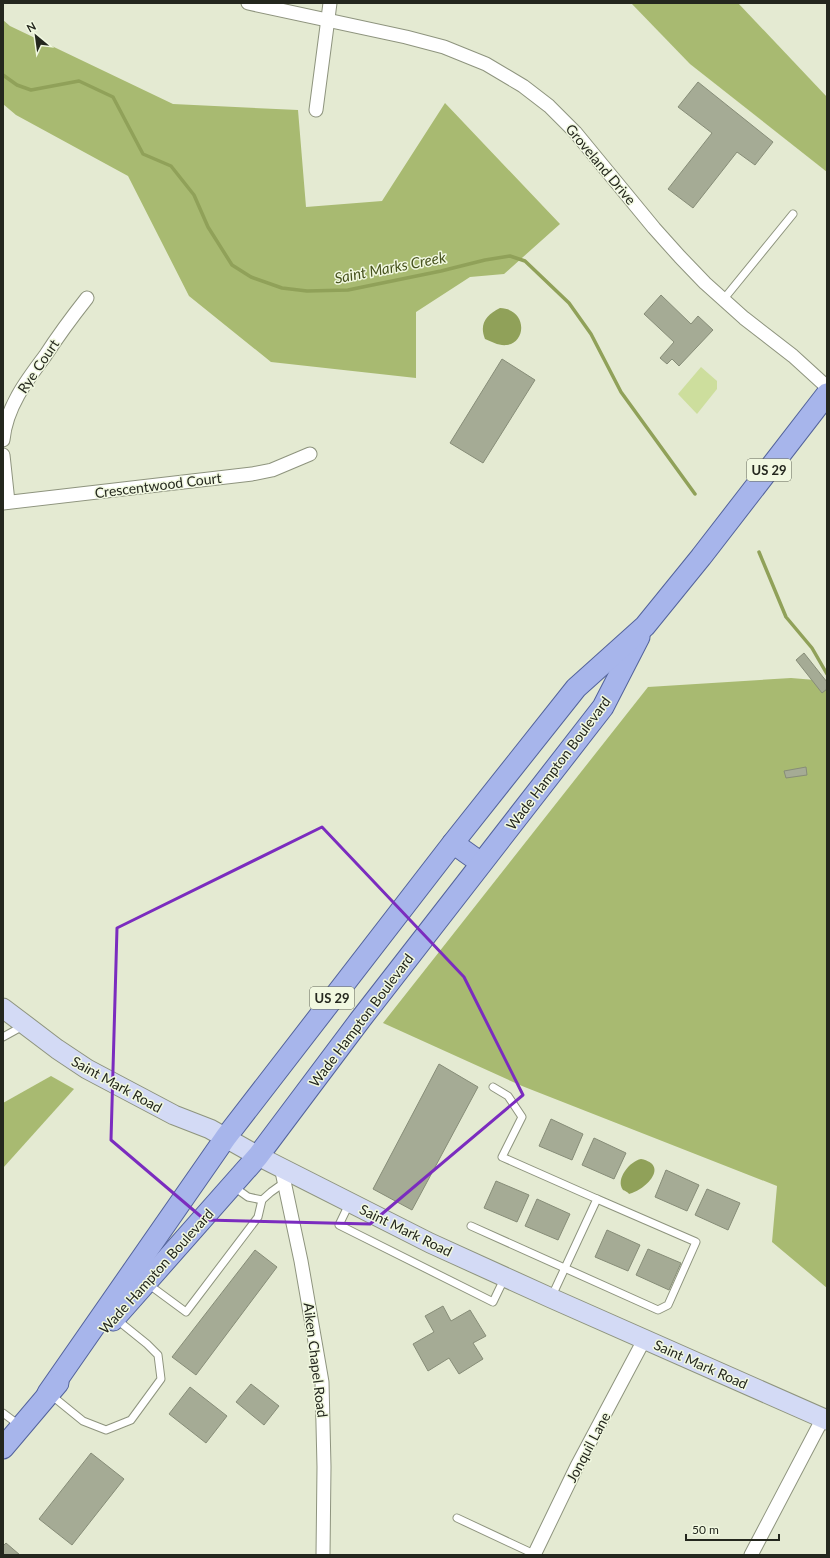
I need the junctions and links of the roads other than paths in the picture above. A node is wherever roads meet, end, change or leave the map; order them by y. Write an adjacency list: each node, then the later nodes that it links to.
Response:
1 (248, 3): 3 (street, Groveland Drive)
2 (330, 3): 3 (street)
3 (328, 21): 4 (street); 7 (street, Groveland Drive)
4 (316, 110)
5 (793, 214): 7 (lane)
6 (87, 298): 10 (street, Rye Court)
7 (724, 300): 8 (street, Groveland Drive)
8 (827, 387)
9 (827, 394): 14 (main road, Wade Hampton Boulevard / US 29)
10 (3, 440)
11 (310, 454): 13 (street, Crescentwood Court)
12 (3, 455): 13 (street)
13 (5, 503)
14 (645, 626): 15 (main road, Wade Hampton Boulevard / US 29); 16 (main road, Wade Hampton Boulevard / US 29)
15 (453, 843): 16 (main road); 21 (main road, Wade Hampton Boulevard / US 29)
16 (481, 863): 22 (main road, Wade Hampton Boulevard / US 29)
17 (3, 1008): 18 (street, Saint Mark Road)
18 (25, 1025): 19 (lane); 21 (street, Saint Mark Road)
19 (3, 1037)
20 (493, 1088): 25 (lane)
21 (226, 1137): 22 (street, Saint Mark Road); 35 (main road, Wade Hampton Boulevard / US 29)
22 (258, 1156): 23 (street, Saint Mark Road); 24 (main road, Wade Hampton Boulevard / US 29)
23 (283, 1175): 26 (lane); 27 (street, Saint Mark Road); 41 (street, Aiken Chapel Road)
24 (232, 1185): 26 (lane); 31 (main road, Wade Hampton Boulevard / US 29)
25 (597, 1199): 29 (lane); 29 (lane)
26 (262, 1200): 31 (lane)
27 (350, 1202): 30 (street, Saint Mark Road); 30 (lane)
28 (471, 1226): 29 (lane)
29 (564, 1268): 32 (lane)
30 (505, 1277): 32 (street, Saint Mark Road)
31 (146, 1283): 33 (main road, Wade Hampton Boulevard / US 29)
32 (551, 1298): 34 (street, Saint Mark Road)
33 (115, 1318): 35 (main road, Wade Hampton Boulevard / US 29); 35 (lane)
34 (644, 1340): 37 (street, Saint Mark Road); 42 (street, Jonquil Lane)
35 (48, 1393): 38 (main road, Wade Hampton Boulevard / US 29)
36 (3, 1413): 38 (lane)
37 (825, 1419): 43 (street)
38 (21, 1427): 39 (main road, Wade Hampton Boulevard / US 29)
39 (3, 1448)
40 (457, 1518): 42 (lane)
41 (323, 1555)
42 (534, 1555)
43 (751, 1555)

